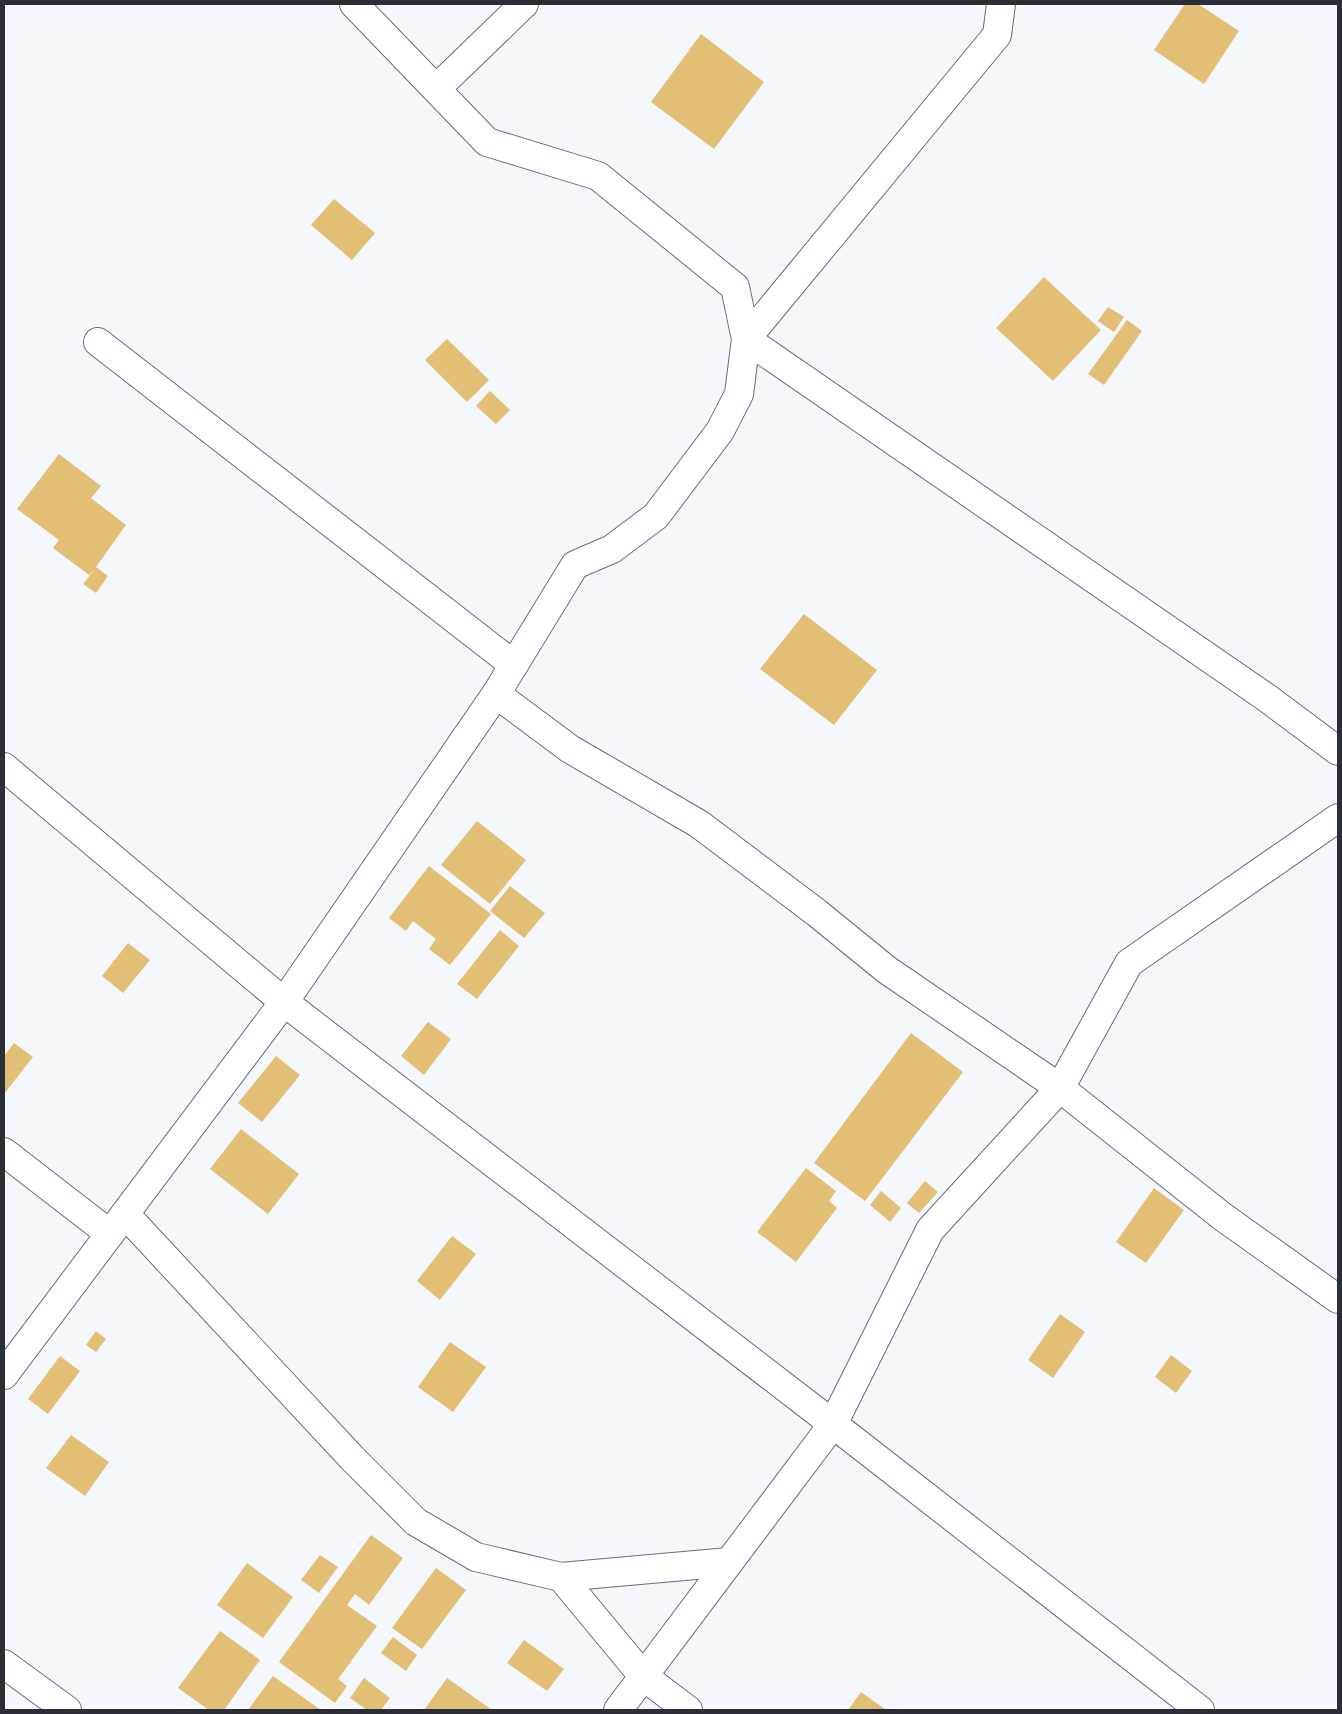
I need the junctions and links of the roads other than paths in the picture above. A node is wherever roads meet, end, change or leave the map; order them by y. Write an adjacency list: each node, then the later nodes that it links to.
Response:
1 (354, 4): 4 (street)
2 (524, 4): 4 (street)
3 (1001, 4): 5 (street)
4 (436, 89): 5 (street)
5 (746, 339): 7 (street); 9 (street)
6 (98, 342): 7 (street)
7 (514, 665): 8 (street)
8 (496, 694): 12 (street); 13 (street)
9 (1338, 751)
10 (4, 767): 12 (street)
11 (1338, 818): 13 (street)
12 (284, 1002): 15 (street); 18 (street)
13 (1060, 1088): 16 (street); 18 (street)
14 (4, 1152): 15 (street)
15 (118, 1224): 17 (street); 20 (street)
16 (1338, 1299)
17 (4, 1375)
18 (833, 1424): 19 (street); 26 (street)
19 (729, 1562): 20 (street); 22 (street)
20 (561, 1577): 22 (street)
21 (4, 1664): 23 (street)
22 (643, 1676): 24 (street); 25 (street)
23 (67, 1710)
24 (618, 1710)
25 (688, 1710)
26 (1200, 1710)

